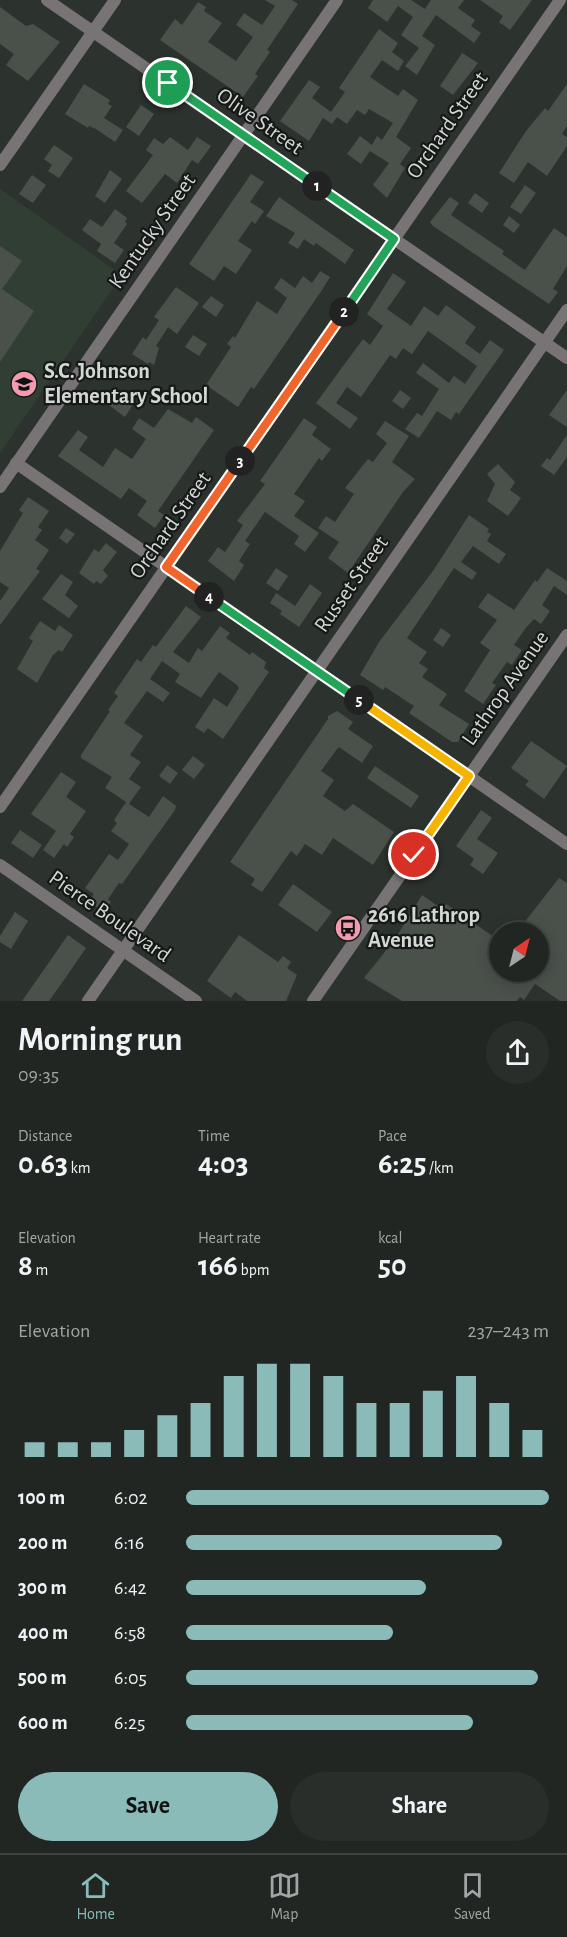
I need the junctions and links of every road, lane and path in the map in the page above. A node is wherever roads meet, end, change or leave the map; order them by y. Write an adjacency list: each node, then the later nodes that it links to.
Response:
1 (47, 0): 5 (street, Olive Street)
2 (115, 0): 5 (street)
3 (338, 0): 6 (street, Kentucky Street)
4 (560, 0): 8 (street, Orchard Street)
5 (93, 32): 6 (street, Olive Street); 7 (street)
6 (244, 135): 8 (street, Olive Street); 12 (street, Kentucky Street)
7 (0, 165)
8 (394, 239): 10 (street, Olive Street); 14 (street, Orchard Street)
9 (567, 310): 10 (street, Russet Street)
10 (544, 343): 11 (street, Olive Street); 16 (street, Russet Street)
11 (567, 358)
12 (16, 463): 13 (street, Kentucky Street); 14 (street)
13 (0, 487)
14 (166, 567): 16 (street); 18 (street, Orchard Street)
15 (567, 635): 17 (street, Lathrop Avenue)
16 (316, 671): 17 (street); 21 (street, Russet Street)
17 (469, 776): 19 (street); 24 (street, Lathrop Avenue)
18 (0, 807)
19 (567, 844)
20 (0, 865): 21 (street, Pierce Boulevard)
21 (123, 950): 22 (street, Russet Street); 23 (street, Pierce Boulevard)
22 (87, 1001)
23 (196, 1001)
24 (313, 1001)

